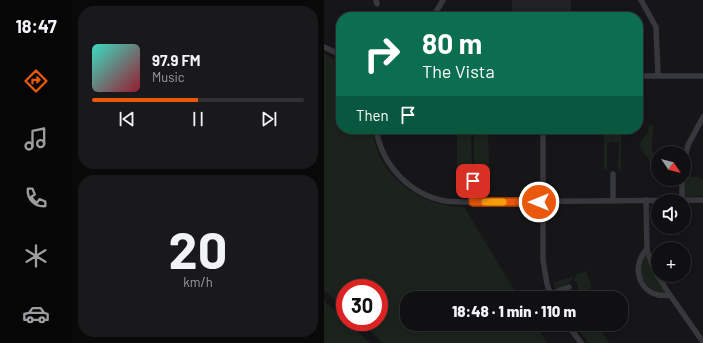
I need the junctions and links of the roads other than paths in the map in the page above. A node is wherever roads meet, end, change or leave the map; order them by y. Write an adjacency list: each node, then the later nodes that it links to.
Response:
1 (443, 0): 3 (street)
2 (641, 0): 6 (street)
3 (436, 12)
4 (324, 47): 5 (street)
5 (336, 53)
6 (658, 75): 7 (street); 8 (street)
7 (643, 76)
8 (703, 76)
9 (703, 117): 12 (street)
10 (377, 134): 20 (street)
11 (543, 134): 21 (street)
12 (688, 146)
13 (473, 170): 20 (street)
14 (613, 174): 19 (street)
15 (646, 200): 16 (street); 19 (street); 22 (street)
16 (651, 200)
17 (691, 200): 18 (street)
18 (703, 200)
19 (613, 201): 21 (street)
20 (473, 202): 21 (street)
21 (543, 202): 24 (street)
22 (647, 249): 26 (street); 26 (street)
23 (569, 287): 25 (street)
24 (550, 291)
25 (561, 291)
26 (670, 295): 28 (street)
27 (572, 331): 29 (street)
28 (703, 342)
29 (581, 343)

